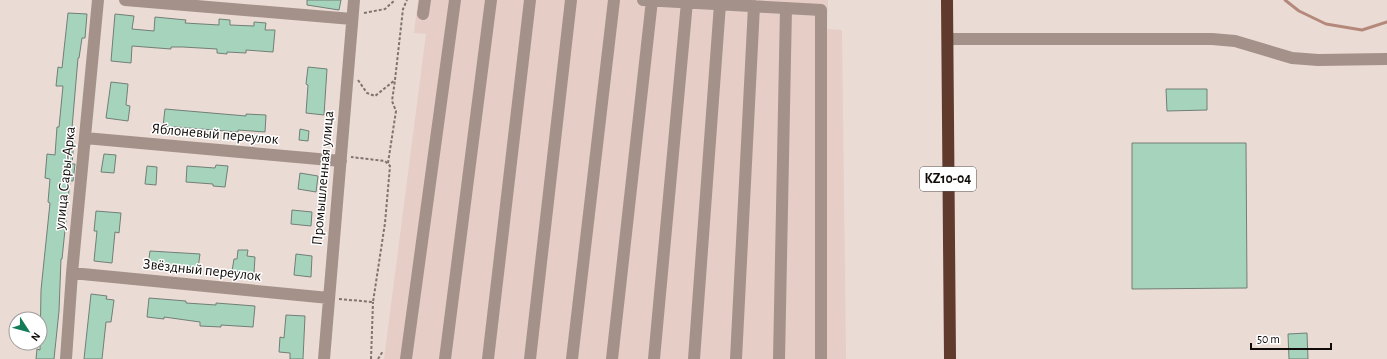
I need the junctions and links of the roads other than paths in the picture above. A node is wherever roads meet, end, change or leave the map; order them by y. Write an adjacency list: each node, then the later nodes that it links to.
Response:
1 (98, 0): 21 (lane, улица Сары-Арка)
2 (125, 0): 18 (lane)
3 (354, 0): 18 (lane, Промышленная улица)
4 (424, 0): 17 (lane)
5 (455, 0): 27 (lane)
6 (491, 0): 28 (lane)
7 (530, 0): 29 (lane)
8 (571, 0): 30 (lane)
9 (614, 0): 31 (lane)
10 (643, 0): 11 (lane)
11 (652, 0): 13 (lane); 32 (lane)
12 (947, 0): 19 (highway, KZ10-04)
13 (687, 2): 14 (lane); 33 (lane)
14 (720, 4): 15 (lane); 34 (lane)
15 (754, 6): 16 (lane); 35 (lane)
16 (786, 8): 36 (lane); 37 (lane)
17 (423, 14)
18 (352, 17): 22 (lane, Промышленная улица)
19 (948, 39): 20 (lane); 38 (highway, KZ10-04)
20 (1387, 59)
21 (85, 138): 22 (lane, Яблоневый переулок); 23 (lane, улица Сары-Арка)
22 (341, 158): 24 (lane, Промышленная улица)
23 (72, 273): 24 (lane, Звёздный переулок); 25 (lane, улица Сары-Арка)
24 (329, 298): 26 (lane, Промышленная улица)
25 (66, 359)
26 (324, 359)
27 (406, 359)
28 (445, 359)
29 (488, 359)
30 (530, 359)
31 (572, 359)
32 (612, 359)
33 (654, 359)
34 (694, 359)
35 (736, 359)
36 (779, 359)
37 (821, 359)
38 (950, 359)

